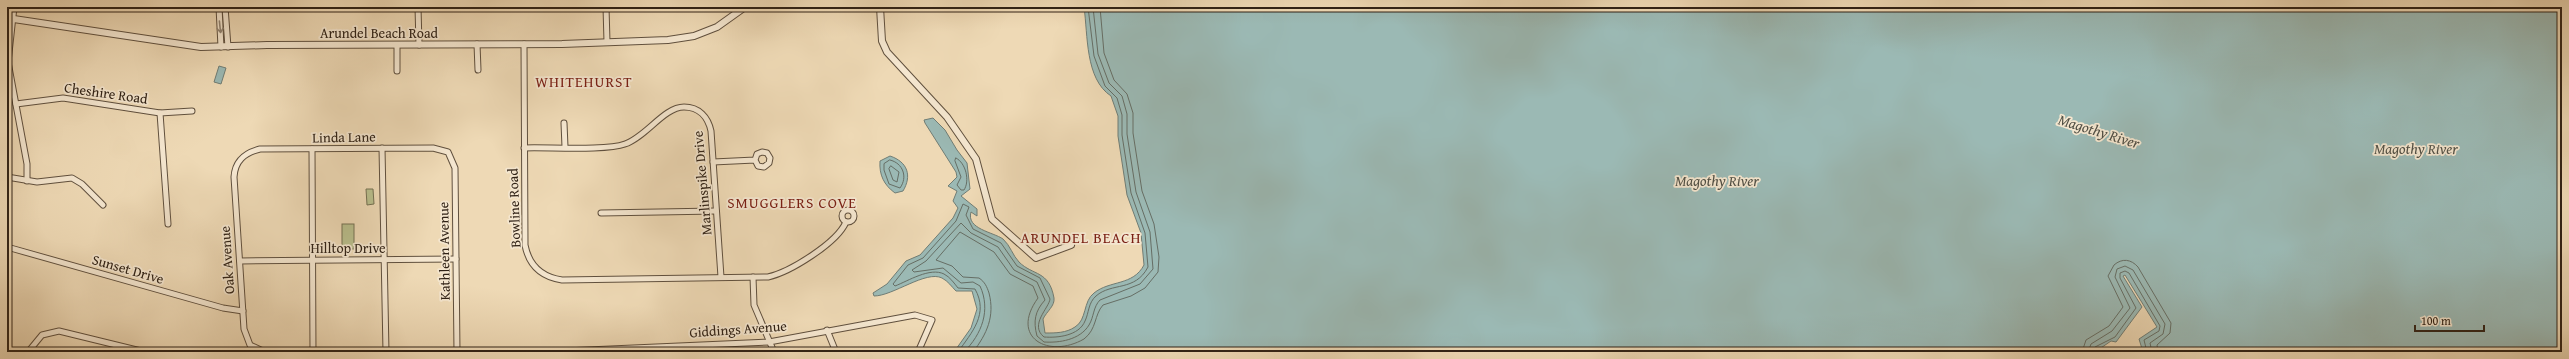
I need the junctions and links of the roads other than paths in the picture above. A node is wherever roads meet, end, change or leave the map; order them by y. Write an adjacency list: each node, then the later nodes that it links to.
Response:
1 (14, 7): 8 (street)
2 (218, 7): 14 (street, one-way to 14)
3 (225, 7): 14 (street)
4 (418, 7): 12 (street)
5 (606, 7): 9 (street)
6 (745, 7): 9 (street, Arundel Beach Road)
7 (880, 7): 37 (street)
8 (10, 18): 14 (street, Arundel Beach Road); 17 (street)
9 (606, 42): 11 (street, Arundel Beach Road)
10 (477, 44): 11 (street, Arundel Beach Road); 12 (street, Arundel Beach Road); 15 (street)
11 (524, 44): 24 (street, Bowline Road)
12 (419, 45): 13 (street, Arundel Beach Road)
13 (397, 46): 14 (street, Arundel Beach Road); 16 (street)
14 (225, 47)
15 (478, 70)
16 (397, 71)
17 (9, 86): 18 (street)
18 (16, 104): 20 (street, Cheshire Road); 31 (street)
19 (192, 111): 20 (street, Cheshire Road)
20 (160, 113): 36 (street)
21 (564, 123): 22 (street)
22 (565, 147): 24 (street, Marlinspike Drive); 29 (street, Marlinspike Drive)
23 (382, 148): 25 (street, Linda Lane); 26 (street, Linda Lane); 39 (street)
24 (524, 148): 43 (street, Bowline Road)
25 (312, 149): 27 (street, Linda Lane); 41 (street)
26 (448, 152): 40 (street, Kathleen Avenue)
27 (242, 157): 42 (street, Oak Avenue)
28 (755, 160): 29 (street)
29 (713, 162): 33 (street, Marlinspike Drive)
30 (7, 177): 31 (street)
31 (27, 181): 32 (street)
32 (103, 205)
33 (716, 211): 34 (street); 43 (street, Marlinspike Drive)
34 (601, 213)
35 (846, 222): 44 (street, Bowline Road)
36 (168, 224)
37 (1071, 245)
38 (7, 247): 45 (street, Sunset Drive)
39 (384, 259): 40 (street, Hilltop Drive); 41 (street, Hilltop Drive); 52 (street)
40 (456, 259): 53 (street, Kathleen Avenue)
41 (313, 260): 42 (street, Hilltop Drive); 51 (street)
42 (240, 261): 45 (street, Oak Avenue)
43 (721, 277): 44 (street, Bowline Road)
44 (753, 277): 47 (street)
45 (243, 311): 50 (street, Oak Avenue)
46 (827, 330): 47 (street, Giddings Avenue); 57 (street); 58 (street, Giddings Avenue)
47 (769, 342): 55 (street, Giddings Avenue); 56 (street)
48 (28, 352): 49 (street)
49 (145, 352)
50 (265, 352)
51 (313, 352)
52 (386, 352)
53 (457, 352)
54 (542, 352): 55 (street, Giddings Avenue)
55 (563, 352)
56 (774, 352)
57 (836, 352)
58 (918, 352)

